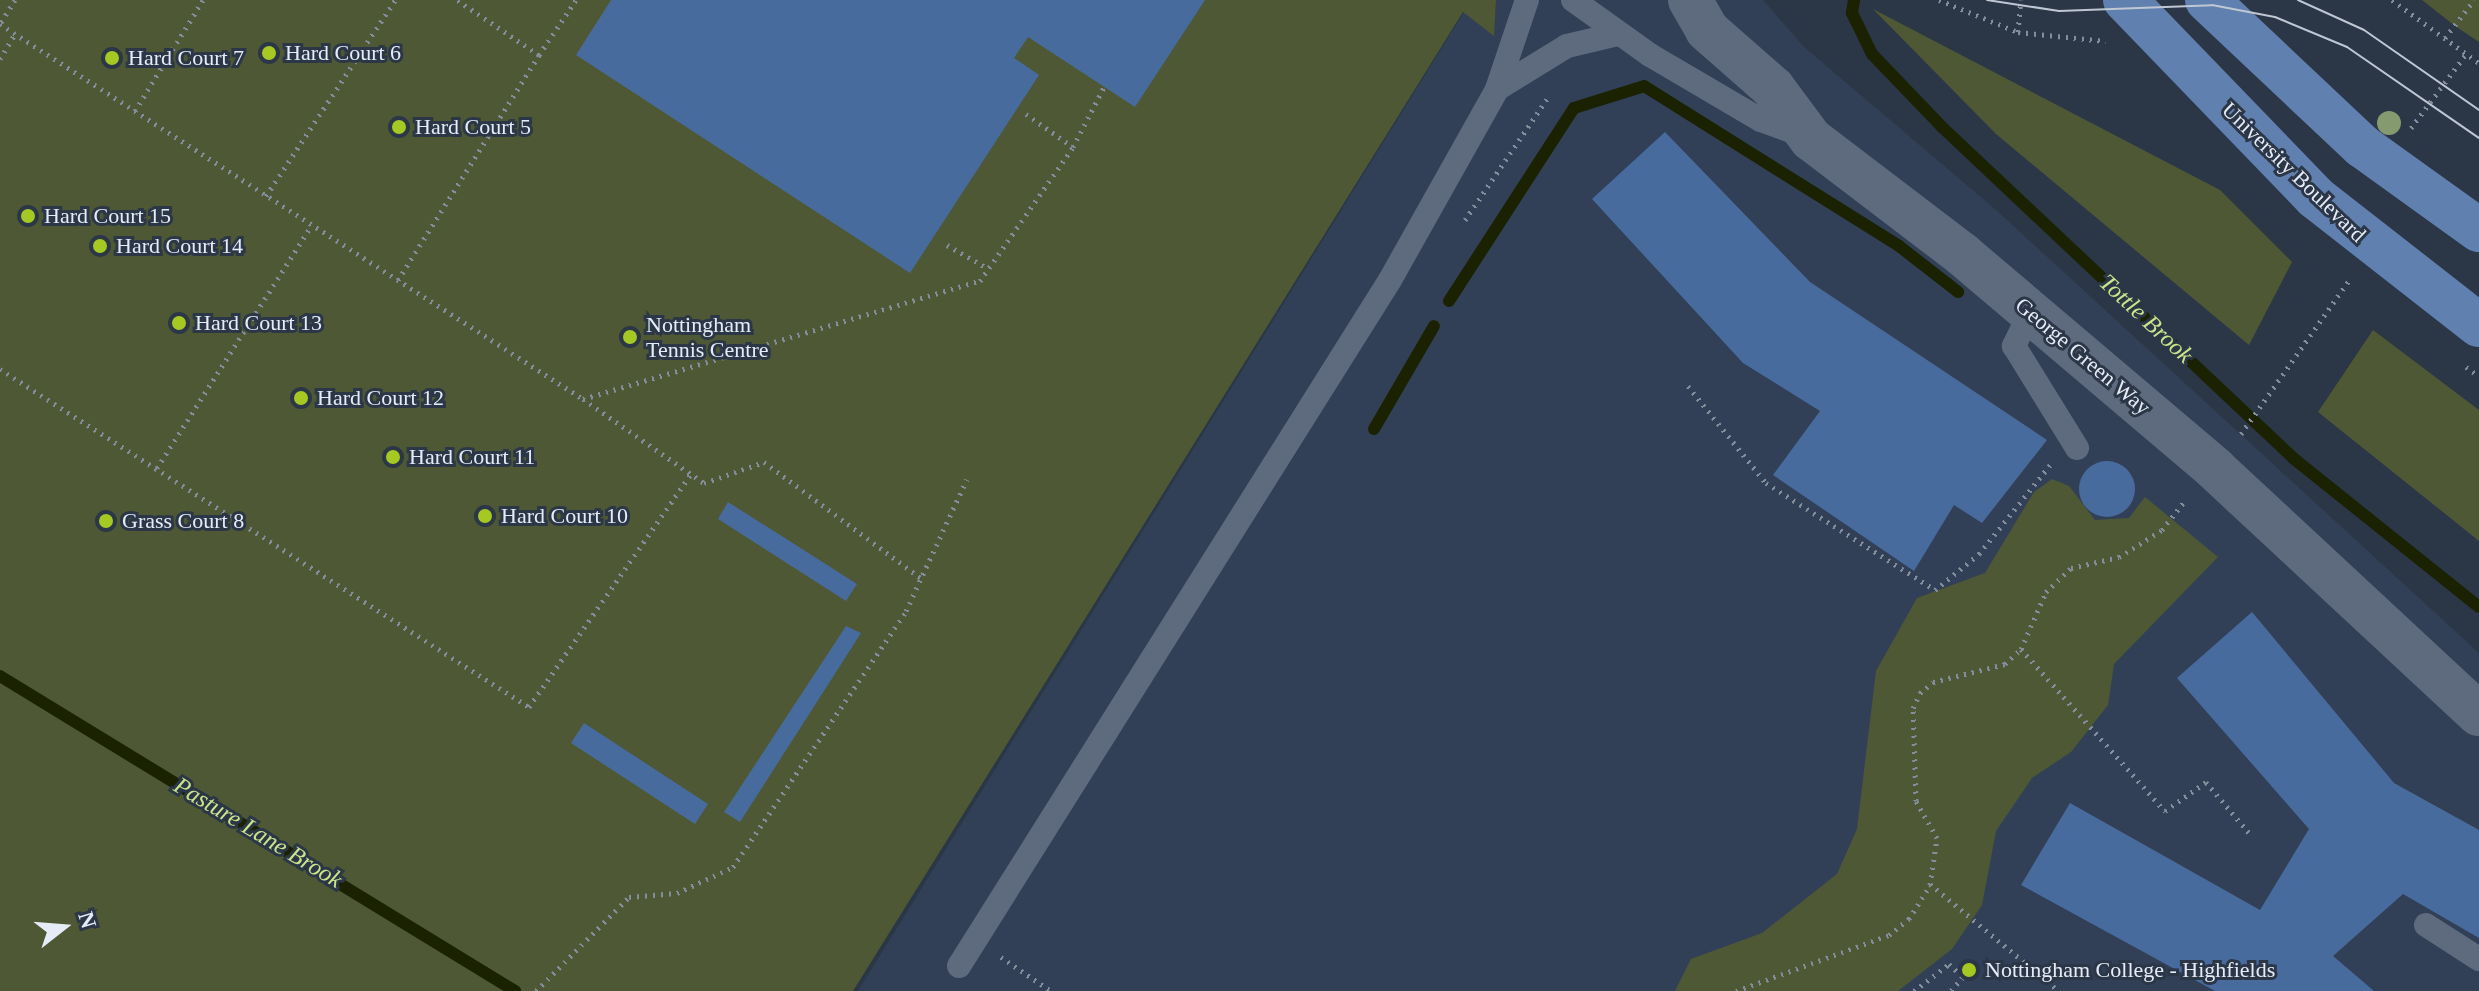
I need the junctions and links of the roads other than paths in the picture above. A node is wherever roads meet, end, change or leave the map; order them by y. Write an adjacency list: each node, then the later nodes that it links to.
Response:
1 (1527, 0): 7 (lane)
2 (1573, 0): 6 (lane)
3 (1690, 0): 8 (street, George Green Way)
4 (2125, 0): 11 (main road, University Boulevard)
5 (2207, 0): 9 (main road)
6 (1618, 34): 7 (lane); 8 (lane)
7 (1497, 89): 16 (lane)
8 (1811, 139): 10 (street, George Green Way)
9 (2479, 230)
10 (2030, 313): 12 (lane); 13 (street, George Green Way)
11 (2479, 325)
12 (2069, 450)
13 (2479, 714)
14 (2426, 925): 15 (lane)
15 (2479, 959)
16 (959, 966)

